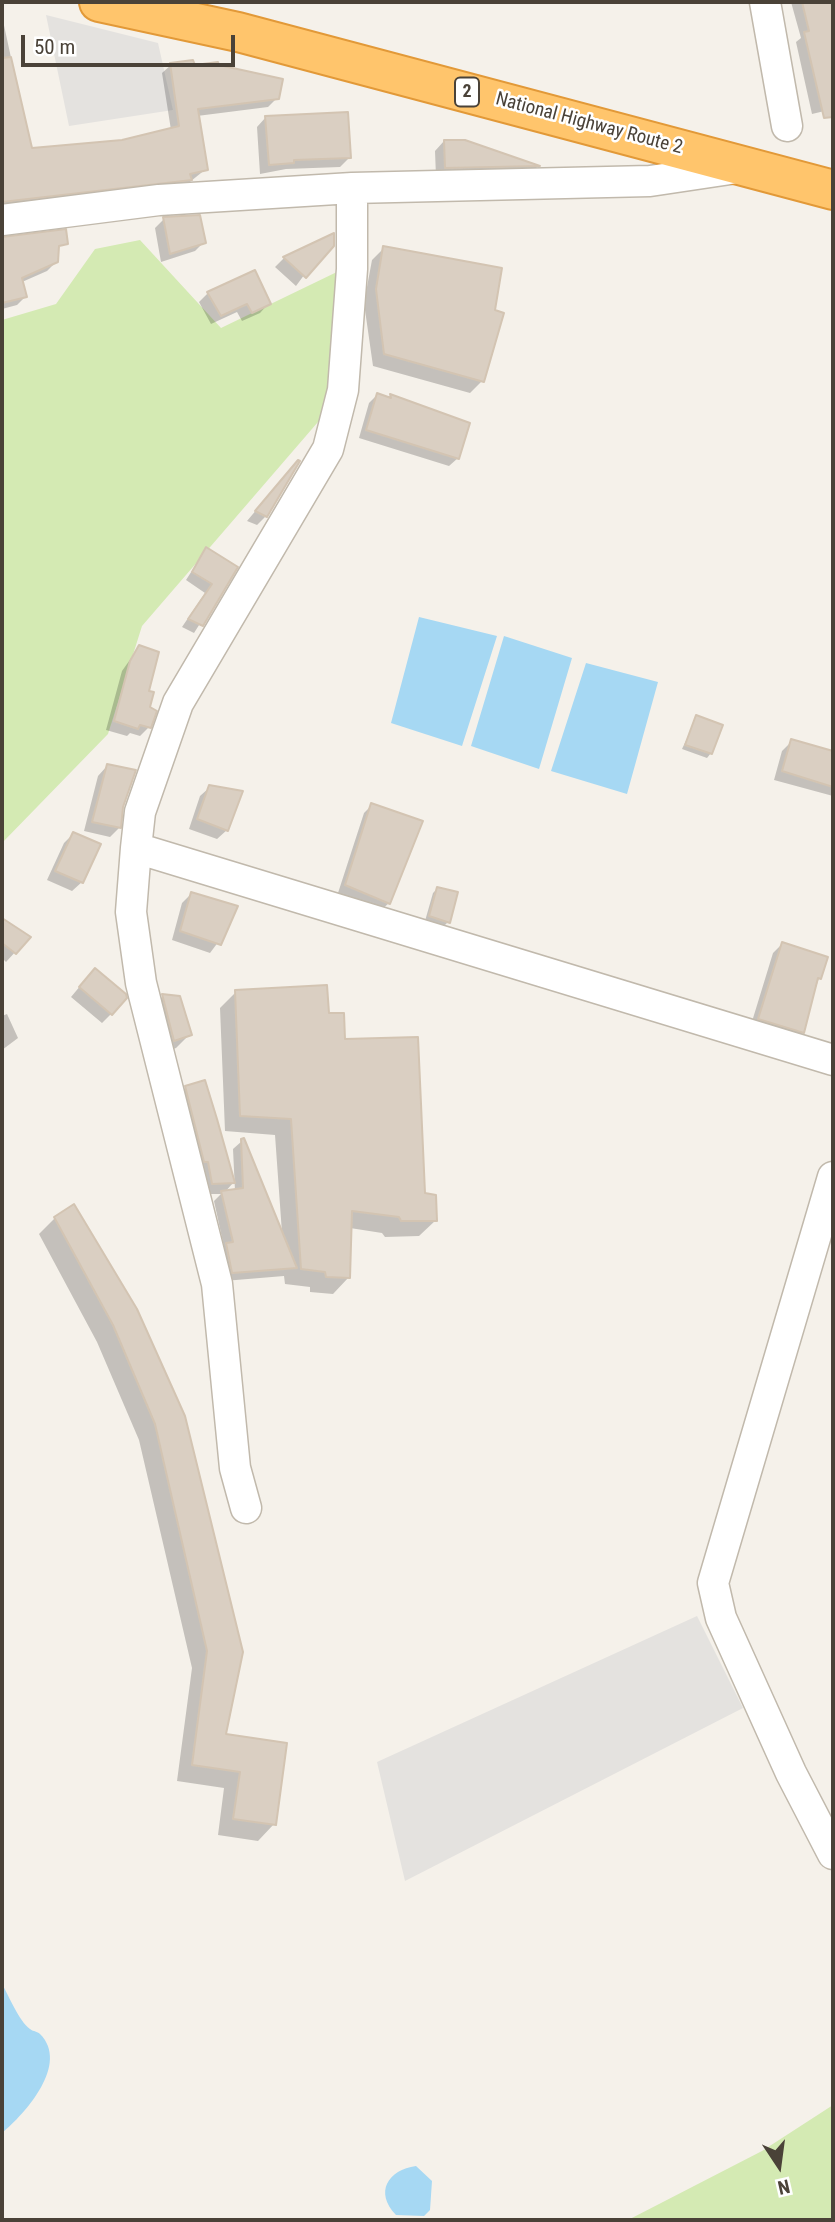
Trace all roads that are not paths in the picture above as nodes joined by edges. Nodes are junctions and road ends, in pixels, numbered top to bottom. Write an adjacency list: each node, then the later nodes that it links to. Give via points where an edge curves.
1 (99, 2): 4 (highway, National Highway Route 2 / 2, via 238,32)
2 (765, 2): 3 (street, via 791,74)
3 (787, 126)
4 (748, 166): 5 (street, via 650,181); 6 (highway, National Highway Route 2 / 2)
5 (352, 188): 7 (street, via 159,200); 8 (street, via 352,269 343,390 328,450 178,703 139,812)
6 (833, 190)
7 (2, 220)
8 (136, 848): 9 (street); 11 (street, via 131,912 141,983 217,1284 235,1468)
9 (833, 1060)
10 (833, 1177): 12 (street, via 713,1583 721,1618)
11 (246, 1508)
12 (833, 1854)

